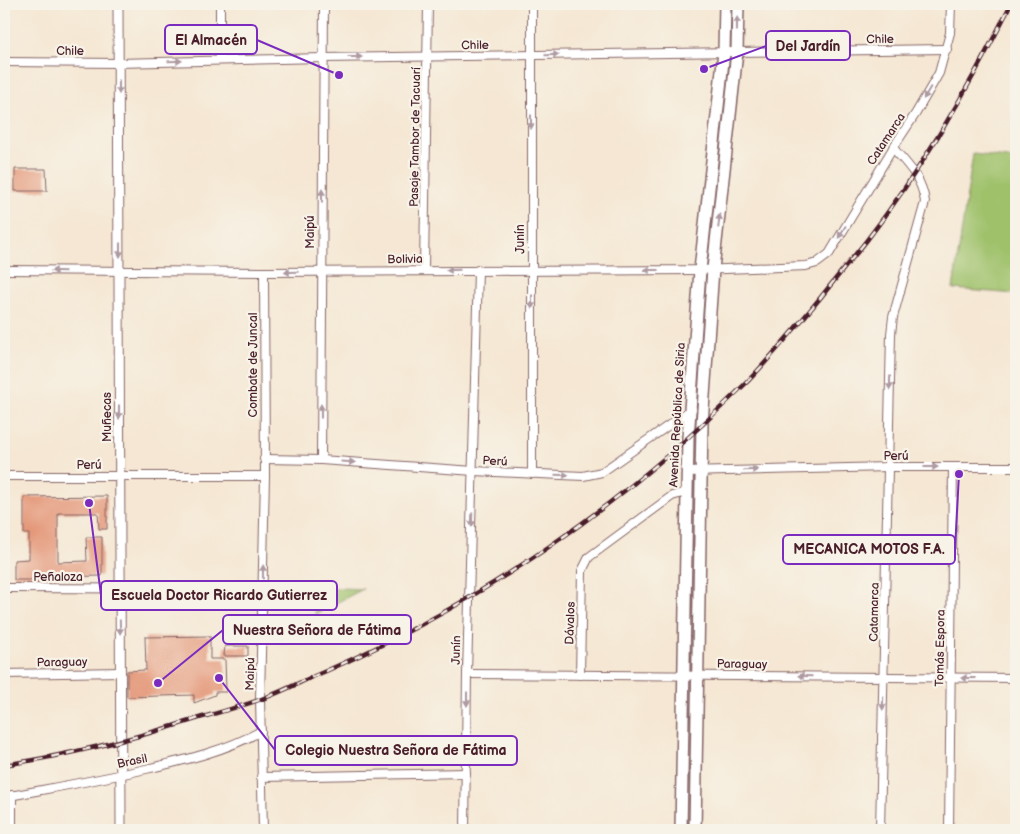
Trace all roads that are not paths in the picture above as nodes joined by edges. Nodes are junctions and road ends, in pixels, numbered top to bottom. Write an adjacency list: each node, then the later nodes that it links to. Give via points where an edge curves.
1 (118, 4): 17 (street, Muñecas)
2 (220, 4): 15 (street)
3 (324, 4): 14 (street, Maipú)
4 (428, 4): 13 (street, Pasaje Tambor de Tacuarí)
5 (532, 4): 12 (street, Junín)
6 (725, 4): 10 (main road, Avenida República de Siria)
7 (738, 4): 11 (main road, Avenida República de Siria, one-way to 7)
8 (951, 4): 9 (street, Catamarca)
9 (947, 49): 11 (street, Chile); 18 (street, Catamarca, one-way to 18, via 939,73)
10 (724, 52): 11 (street, Chile); 12 (street, Chile, one-way to 10); 25 (main road, Avenida República de Siria)
11 (737, 52): 20 (main road, Avenida República de Siria, one-way to 11)
12 (531, 55): 13 (street, Chile); 24 (street, Junín, one-way to 24)
13 (427, 57): 14 (street, Chile, one-way to 13); 22 (street, Pasaje Tambor de Tacuarí)
14 (323, 58): 15 (street, Chile); 26 (street, Maipú, one-way to 14)
15 (220, 60): 17 (street, Chile, one-way to 15)
16 (4, 62): 17 (street, Chile)
17 (118, 62): 27 (street, Muñecas, one-way to 27)
18 (893, 148): 19 (street, Catamarca, one-way to 19, via 829,254); 33 (street, Catamarca, one-way to 33, via 914,172 925,202 893,317)
19 (806, 266): 20 (street, Bolivia)
20 (713, 269): 25 (street, Bolivia); 29 (main road, Avenida República de Siria)
21 (4, 270): 27 (street, Bolivia, one-way to 21)
22 (424, 270): 23 (street, Bolivia, one-way to 22); 26 (street, Bolivia)
23 (478, 270): 24 (street, Bolivia); 36 (street)
24 (532, 270): 25 (street, Bolivia, one-way to 24); 39 (street, Junín, one-way to 39)
25 (700, 270): 30 (main road, Avenida República de Siria)
26 (321, 271): 28 (street, Bolivia, one-way to 28); 32 (street, Maipú, one-way to 26)
27 (120, 272): 28 (street, Bolivia); 41 (street, Muñecas, one-way to 41)
28 (264, 272): 31 (street, Combate de Juncal)
29 (704, 404): 30 (street, Perú); 37 (main road, Avenida República de Siria)
30 (690, 410): 38 (main road, Avenida República de Siria); 39 (street, Perú, one-way to 30, via 583,476 602,472)
31 (264, 459): 32 (street, Perú); 42 (street, Maipú)
32 (322, 460): 36 (street, Perú, one-way to 36)
33 (888, 467): 34 (street, Perú, one-way to 34); 37 (street, Perú, one-way to 33); 53 (street, Catamarca)
34 (953, 467): 35 (street, Perú); 54 (street, Tomás Espora)
35 (1016, 467)
36 (474, 471): 39 (street, Perú); 49 (street, Junín, one-way to 49)
37 (702, 471): 38 (street, Perú); 52 (main road, Avenida República de Siria)
38 (686, 472): 43 (main road, Avenida República de Siria)
39 (532, 474)
40 (4, 476): 41 (street, Perú)
41 (119, 476): 42 (street, Perú); 45 (street, Muñecas)
42 (264, 476): 46 (street, Maipú, one-way to 42)
43 (686, 492): 50 (street, Dávalos, via 672,496 589,557 582,571); 51 (main road, Avenida República de Siria)
44 (4, 588): 45 (street, Peñaloza)
45 (119, 588): 46 (street, Peñaloza); 47 (street, Muñecas, one-way to 47)
46 (263, 589): 56 (street, Maipú)
47 (121, 672): 48 (street, Paraguay); 58 (street, Muñecas)
48 (4, 674)
49 (467, 674): 50 (street, Paraguay); 57 (street, Junín, one-way to 57)
50 (580, 675): 51 (street, Paraguay)
51 (684, 675): 52 (street, Paraguay); 66 (main road, Avenida República de Siria)
52 (698, 675): 53 (street, Paraguay, one-way to 52); 67 (main road, Avenida República de Siria)
53 (884, 678): 54 (street, Paraguay); 68 (street, Catamarca, one-way to 68)
54 (951, 678): 55 (street, Paraguay, one-way to 54); 69 (street, Tomás Espora)
55 (1016, 678)
56 (261, 731): 58 (street, Brasil, via 214,752); 59 (street, Maipú)
57 (466, 772): 59 (street); 65 (street, Junín)
58 (121, 775): 60 (street, Brasil); 63 (street, Muñecas)
59 (261, 777): 64 (street, Maipú)
60 (12, 795): 61 (street, Brasil); 62 (street)
61 (4, 797)
62 (12, 830)
63 (121, 830)
64 (264, 830)
65 (465, 830)
66 (681, 830)
67 (695, 830)
68 (880, 830)
69 (949, 830)

